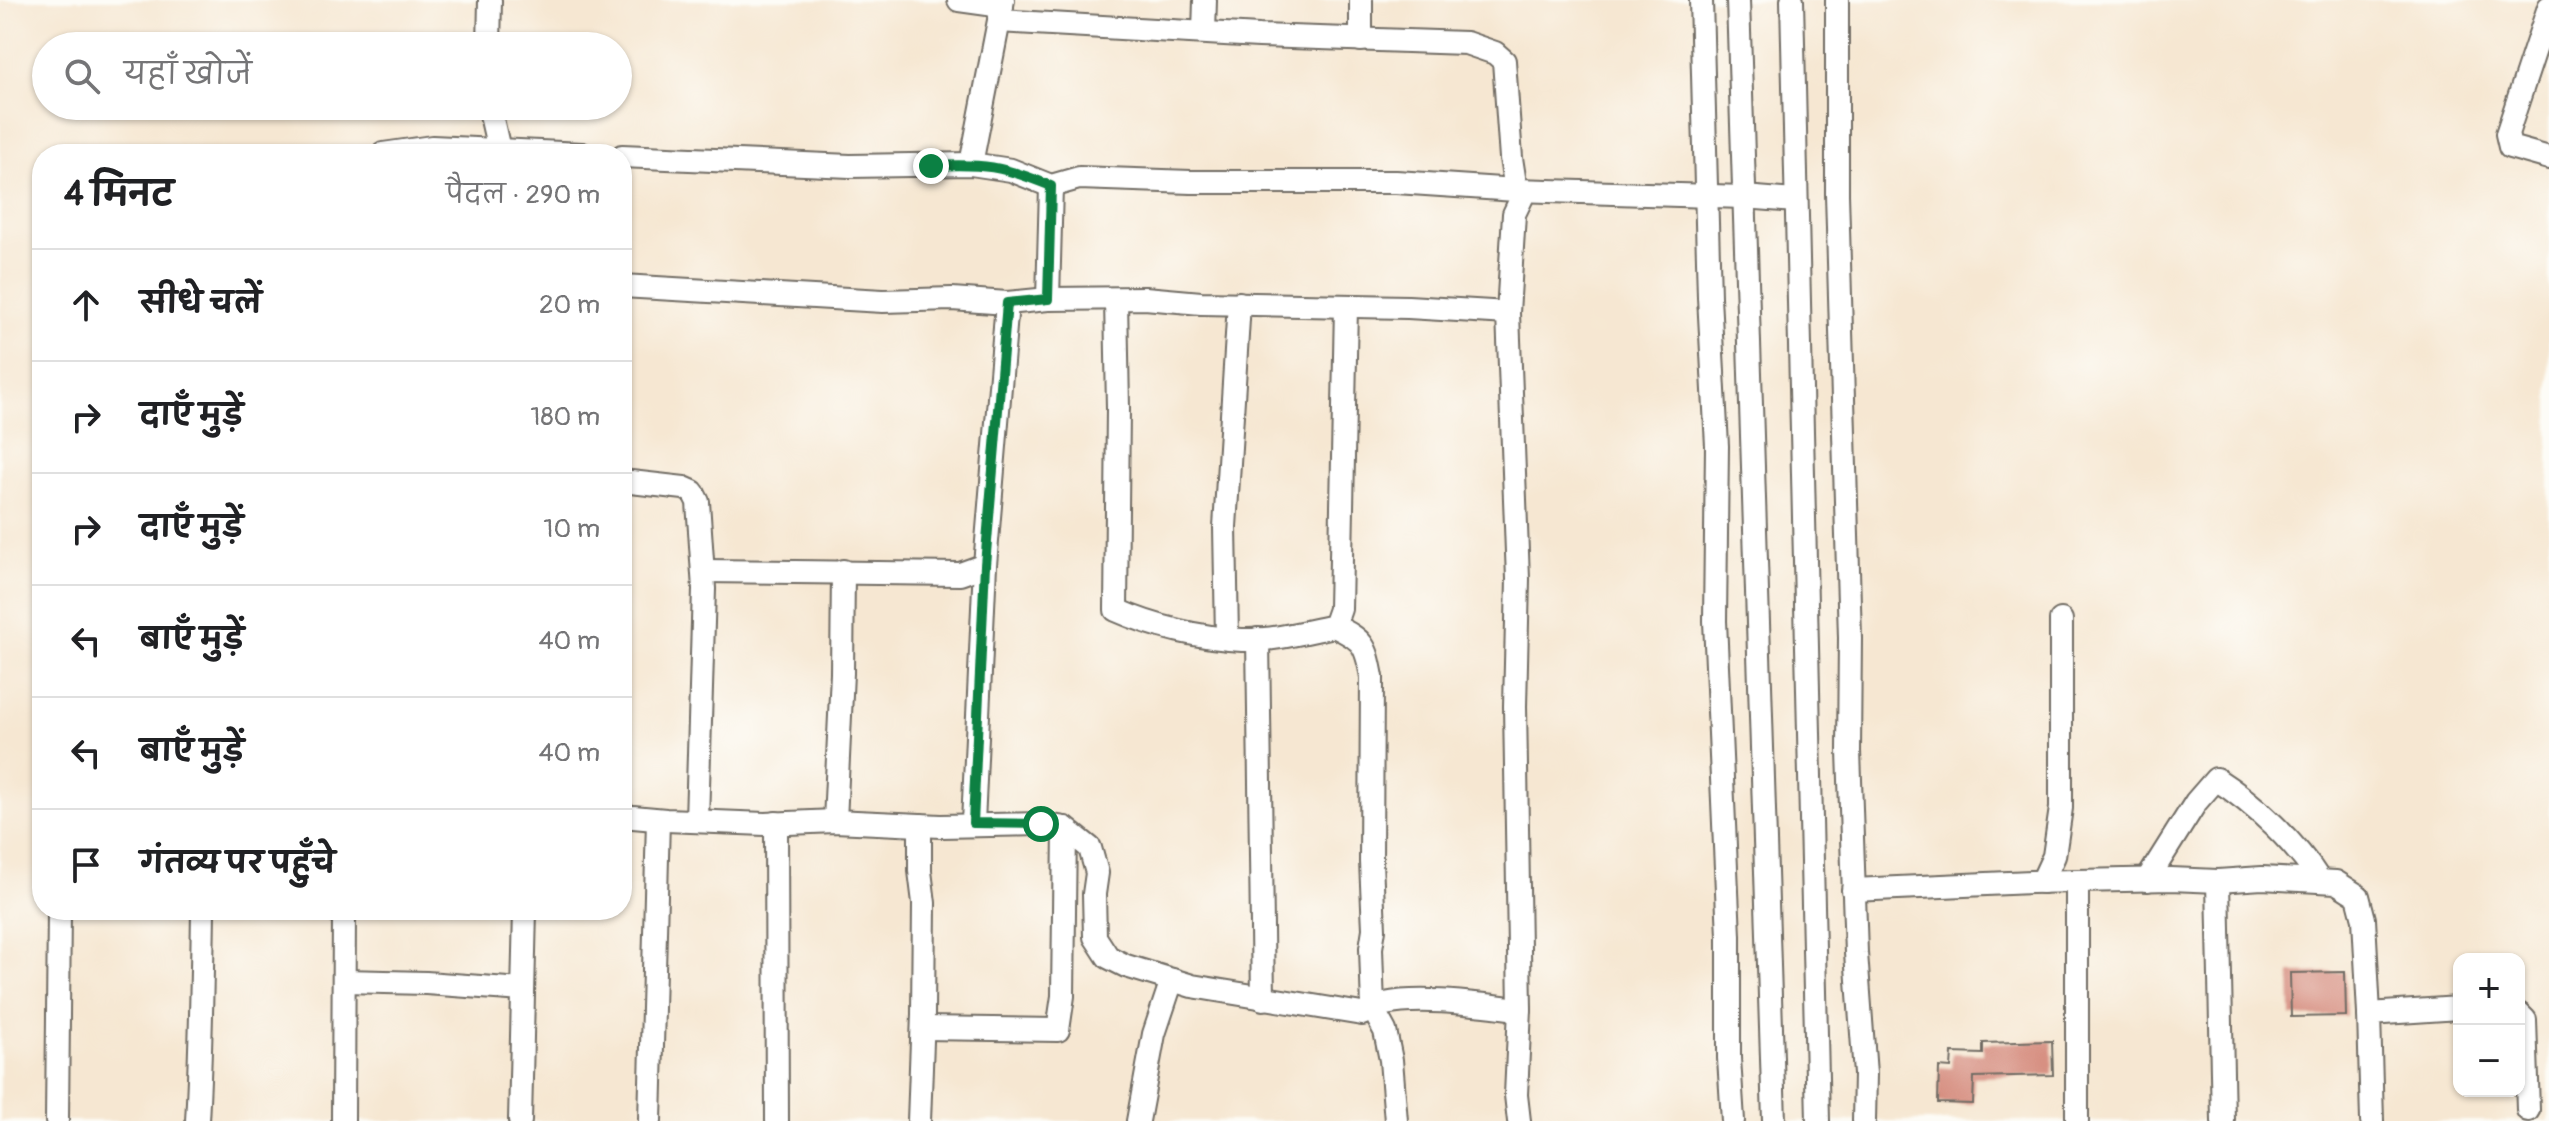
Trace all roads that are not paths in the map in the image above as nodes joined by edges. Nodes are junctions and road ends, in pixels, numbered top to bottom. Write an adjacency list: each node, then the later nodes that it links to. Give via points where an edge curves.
1 (490, 0): 11 (street)
2 (959, 0): 10 (street)
3 (1205, 0): 12 (street)
4 (1361, 0): 13 (street)
5 (1701, 0): 21 (street)
6 (1738, 0): 22 (street)
7 (1792, 0): 23 (street)
8 (1837, 0): 52 (street)
9 (2549, 7): 17 (street, via 2507,134 2510,147)
10 (1001, 9): 12 (street); 18 (street)
11 (489, 32)
12 (1204, 32): 13 (street)
13 (1361, 40): 20 (street, via 1466,43 1504,61 1511,158)
14 (496, 120): 15 (street)
15 (507, 144)
16 (632, 156): 18 (street, via 850,166)
17 (2549, 158)
18 (971, 164): 19 (street, via 1011,170)
19 (1051, 186): 20 (street, via 1079,178 1396,182); 25 (street)
20 (1521, 190): 21 (street); 30 (street, via 1514,214)
21 (1706, 196): 22 (street); 79 (street)
22 (1744, 197): 23 (street); 80 (street)
23 (1796, 201): 81 (street)
24 (632, 287): 27 (street)
25 (1048, 299): 26 (street); 27 (street)
26 (1116, 299): 28 (street); 37 (street, via 1116,610)
27 (1007, 303): 32 (street)
28 (1239, 303): 29 (street); 37 (street, via 1226,514)
29 (1346, 306): 30 (street); 36 (street, via 1342,569)
30 (1508, 313): 63 (street, via 1518,579)
31 (632, 482): 33 (street, via 693,492)
32 (985, 565): 34 (street, via 960,574); 44 (street)
33 (703, 571): 34 (street); 41 (street)
34 (843, 571): 42 (street)
35 (2061, 620): 50 (street, via 2061,808 2054,856)
36 (1334, 626): 38 (street); 62 (street, via 1362,643 1372,677)
37 (1227, 638): 38 (street)
38 (1258, 639): 60 (street)
39 (632, 817): 40 (street)
40 (658, 820): 41 (street); 73 (street)
41 (697, 820): 43 (street)
42 (835, 821): 43 (street); 45 (street)
43 (776, 823): 74 (street)
44 (973, 823): 45 (street); 46 (street)
45 (920, 825): 66 (street)
46 (1065, 828): 57 (street, via 1090,848 1097,873 1095,937 1108,957); 66 (street, via 1058,1030)
47 (2147, 880): 48 (street); 49 (street, via 2216,779 2272,823); 51 (street)
48 (2218, 881): 49 (street); 84 (street)
49 (2320, 881): 64 (street, via 2336,882 2358,896)
50 (2042, 882): 51 (street); 52 (street)
51 (2077, 882): 83 (street)
52 (1853, 890): 82 (street)
53 (59, 920): 69 (street)
54 (203, 920): 70 (street)
55 (344, 920): 58 (street)
56 (525, 920): 59 (street)
57 (1172, 980): 60 (street); 76 (street, via 1154,1034)
58 (344, 981): 59 (street); 71 (street)
59 (523, 990): 72 (street)
60 (1263, 999): 62 (street, via 1362,1014)
61 (2453, 1008): 64 (street)
62 (1373, 1009): 63 (street, via 1455,1002); 77 (street, via 1391,1060)
63 (1520, 1009): 78 (street)
64 (2369, 1014): 85 (street)
65 (2525, 1020): 68 (street)
66 (923, 1028): 75 (street)
67 (2549, 1095): 68 (street, via 2536,1099)
68 (2528, 1116)
69 (57, 1121)
70 (197, 1121)
71 (343, 1121)
72 (520, 1121)
73 (650, 1121)
74 (777, 1121)
75 (919, 1121)
76 (1138, 1121)
77 (1396, 1121)
78 (1519, 1121)
79 (1733, 1121)
80 (1774, 1121)
81 (1818, 1121)
82 (1864, 1121)
83 (2077, 1121)
84 (2223, 1121)
85 (2372, 1121)

